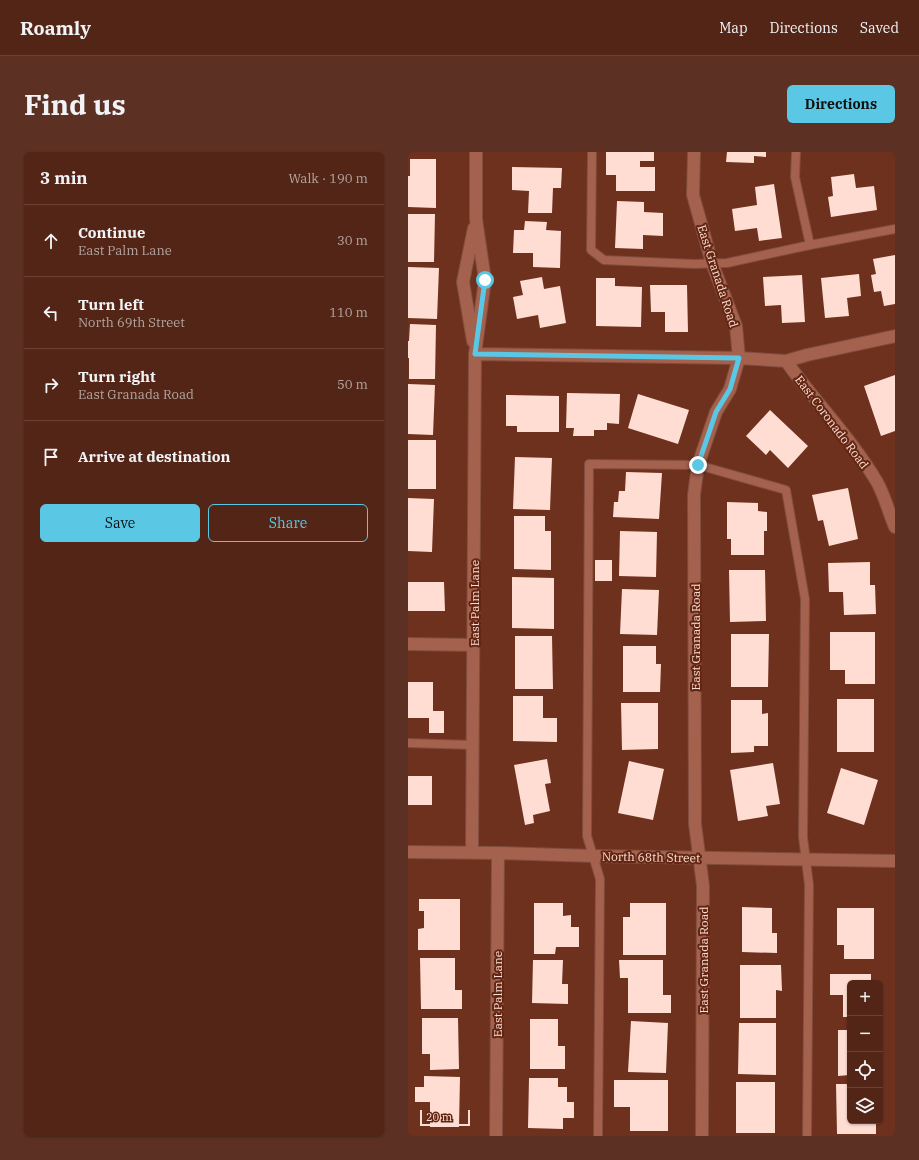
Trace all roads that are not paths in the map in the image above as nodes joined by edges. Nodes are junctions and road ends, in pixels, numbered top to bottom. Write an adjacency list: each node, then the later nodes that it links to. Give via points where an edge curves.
1 (476, 152): 5 (street, East Palm Lane)
2 (592, 152): 8 (lane, via 591,250 604,260)
3 (694, 152): 8 (street, East Granada Road, via 693,195)
4 (796, 152): 7 (lane, via 795,177)
5 (476, 219): 10 (street, East Palm Lane, via 485,280); 10 (street, East Palm Lane, via 463,282)
6 (895, 228): 7 (lane)
7 (810, 245): 8 (lane)
8 (712, 263): 11 (street, East Granada Road, via 736,326)
9 (895, 336): 12 (street, via 807,354)
10 (475, 354): 11 (street); 16 (street, East Palm Lane)
11 (739, 358): 12 (street); 13 (street, East Granada Road, via 730,389 716,412)
12 (786, 361): 14 (street, East Coronado Road, via 851,443 877,483)
13 (698, 465): 22 (lane, via 589,464 587,836); 23 (street, East Granada Road, via 694,495 695,824); 24 (lane, via 786,490 805,599 803,837)
14 (895, 527)
15 (408, 644): 16 (street)
16 (473, 645): 18 (street, East Palm Lane)
17 (408, 743): 18 (lane)
18 (473, 745): 20 (street, East Palm Lane)
19 (408, 852): 20 (street, North 68th Street)
20 (472, 852): 21 (street, North 68th Street)
21 (498, 853): 22 (street, North 68th Street); 26 (street, East Palm Lane)
22 (594, 856): 23 (street, North 68th Street); 27 (lane, via 600,879)
23 (700, 858): 24 (street, North 68th Street); 28 (street, East Granada Road, via 703,886)
24 (806, 860): 25 (street, North 68th Street); 29 (lane, via 809,885)
25 (895, 861)
26 (496, 1136)
27 (598, 1136)
28 (702, 1136)
29 (807, 1136)

